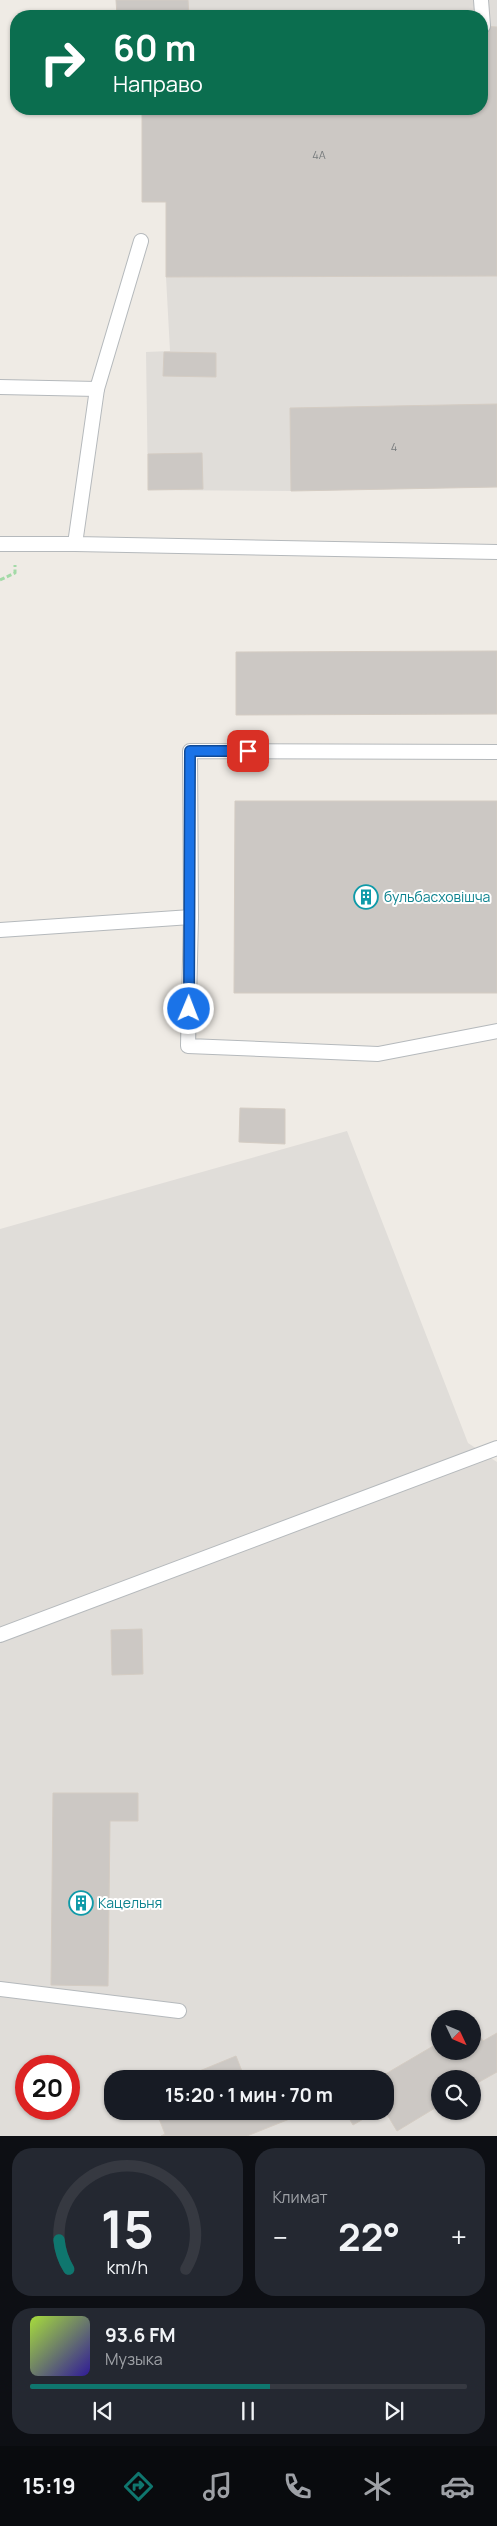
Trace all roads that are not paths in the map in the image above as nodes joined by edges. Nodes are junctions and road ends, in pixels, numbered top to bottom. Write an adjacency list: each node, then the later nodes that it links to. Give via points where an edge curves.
1 (141, 241): 3 (lane)
2 (0, 387): 3 (lane)
3 (97, 389): 5 (lane)
4 (0, 544): 5 (lane)
5 (75, 544): 6 (lane)
6 (497, 552)
7 (497, 752): 8 (lane, via 190,751)
8 (191, 917): 9 (lane); 10 (lane, via 188,1046 378,1054)
9 (0, 930)
10 (497, 1031)
11 (497, 1448): 12 (lane)
12 (0, 1635)
13 (0, 1989): 14 (lane)
14 (179, 2011)

